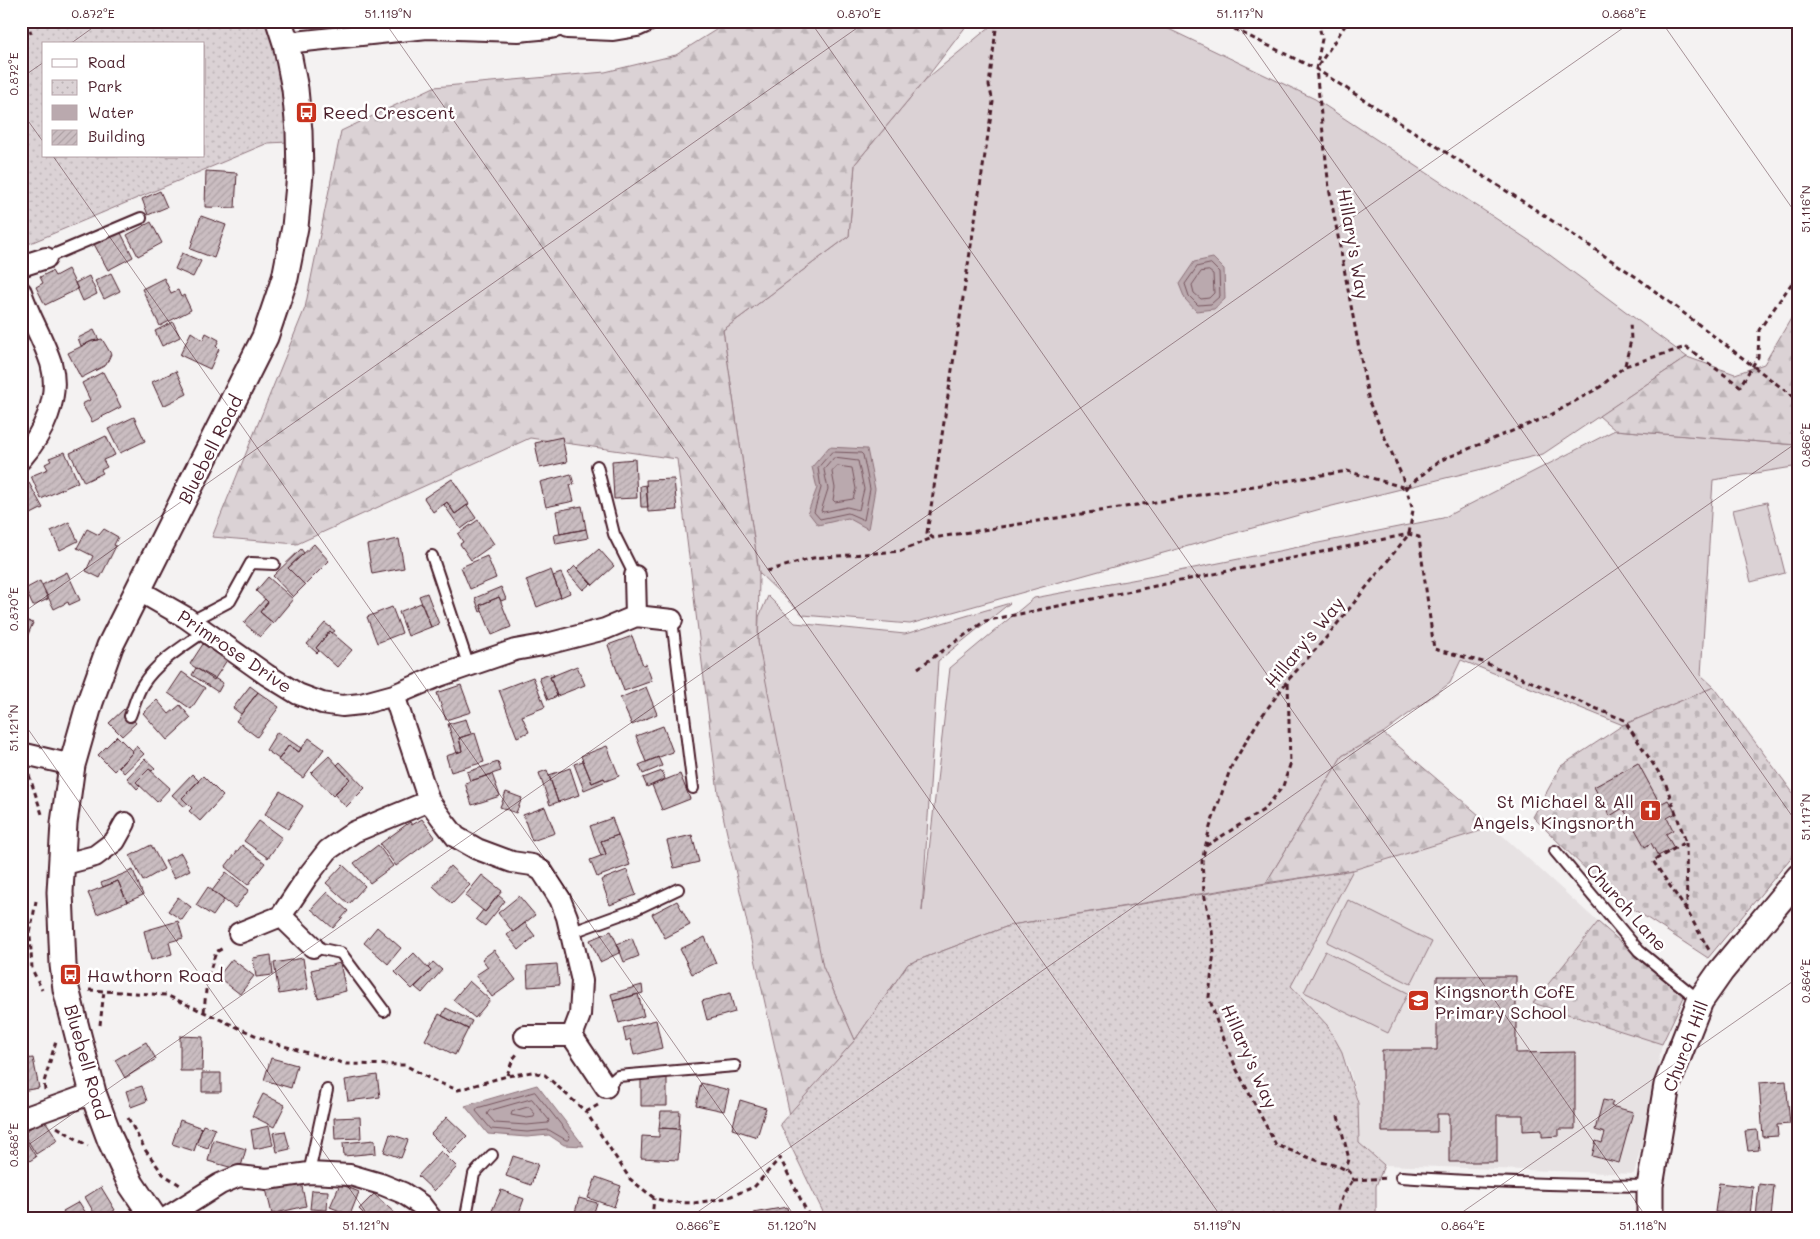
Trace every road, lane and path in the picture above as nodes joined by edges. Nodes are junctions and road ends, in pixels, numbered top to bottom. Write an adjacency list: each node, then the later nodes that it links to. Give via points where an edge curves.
1 (28, 21): 11 (path)
2 (582, 21): 9 (street)
3 (648, 21): 9 (street, via 613,30)
4 (997, 21): 26 (path, via 989,85 993,102 927,533)
5 (1218, 21): 12 (path)
6 (1318, 21): 12 (path, Hillary's Way, via 1322,39)
7 (1348, 21): 12 (path)
8 (517, 26): 9 (street); 10 (street, via 426,40 364,34)
9 (550, 28)
10 (283, 32): 31 (street, Bluebell Road, via 295,89 300,174 295,227 285,278 265,337)
11 (30, 34)
12 (1316, 69): 20 (path, via 1639,279); 24 (path, Hillary's Way, via 1329,188 1369,402)
13 (141, 218): 14 (lane)
14 (46, 258): 15 (street)
15 (21, 266)
16 (1799, 273): 20 (path, via 1759,330 1758,357)
17 (21, 292): 22 (street, via 51,365 54,391 50,412 40,434)
18 (1630, 322): 19 (path, via 1631,340)
19 (1625, 366): 20 (path, via 1686,347 1740,386); 24 (path, via 1600,387 1549,416 1439,461)
20 (1752, 366): 21 (path)
21 (1799, 402)
22 (21, 459)
23 (597, 466): 30 (lane, via 614,534)
24 (1406, 488): 25 (path, Hillary's Way, via 1413,510); 26 (path, via 1347,471)
25 (1409, 534): 36 (path, via 985,621); 37 (path, Hillary's Way); 45 (path, via 1419,537 1434,649 1483,662 1624,720 1665,782)
26 (933, 538): 29 (path, via 901,551 813,558)
27 (432, 556): 35 (lane)
28 (274, 564): 34 (lane, via 250,563 230,601)
29 (768, 571)
30 (636, 576): 32 (street)
31 (138, 590): 34 (street, Primrose Drive); 41 (street, Bluebell Road, via 110,646)
32 (636, 616): 33 (street, Primrose Drive); 35 (street, Primrose Drive, via 605,629 515,650)
33 (672, 620): 42 (lane)
34 (198, 626): 38 (street, Primrose Drive, via 298,694 322,703 352,705); 39 (lane, via 142,685)
35 (469, 667): 38 (street, Primrose Drive)
36 (918, 668)
37 (1288, 680): 46 (path, Hillary's Way, via 1259,720 1231,768); 46 (path, via 1290,765 1283,786 1265,809)
38 (394, 695): 43 (street)
39 (130, 716)
40 (21, 753): 41 (street)
41 (72, 765): 48 (street, Bluebell Road)
42 (693, 788)
43 (429, 801): 52 (street, via 354,832 328,850); 54 (street, via 456,837 477,849 542,871 560,899)
44 (125, 823): 48 (street, via 115,841 95,856)
45 (1686, 842): 51 (path); 51 (path, via 1653,861)
46 (1205, 846): 77 (path, Hillary's Way, via 1202,861 1204,893 1214,952 1209,996 1216,1022 1276,1145)
47 (1555, 851): 61 (lane, Church Lane, via 1640,951)
48 (61, 865): 59 (street, Bluebell Road, via 61,942)
49 (1799, 877): 58 (street, Church Hill)
50 (678, 889): 54 (lane, via 636,909)
51 (1688, 911): 58 (path)
52 (281, 916): 53 (street); 57 (street)
53 (239, 933): 63 (path, via 233,943 216,952 207,979)
54 (570, 933): 66 (street, via 582,981 580,1015)
55 (21, 940): 56 (path)
56 (31, 940)
57 (313, 947): 62 (lane, via 341,953)
58 (1721, 971): 61 (street, Church Hill)
59 (66, 989): 60 (path); 70 (street, Bluebell Road)
60 (104, 991): 63 (path, via 166,995); 64 (path)
61 (1700, 1001): 81 (street, Church Hill, via 1667,1085)
62 (384, 1011)
63 (204, 1012): 83 (path, via 270,1042 346,1064 405,1065 458,1090 507,1076 532,1072 545,1075 586,1112 630,1179)
64 (100, 1028)
65 (525, 1036): 66 (street)
66 (572, 1036): 68 (street)
67 (735, 1066): 68 (lane, via 618,1076)
68 (606, 1087)
69 (327, 1090): 78 (lane)
70 (93, 1093): 71 (street); 84 (street, Bluebell Road, via 131,1184)
71 (50, 1110): 74 (street); 75 (path, via 56,1126)
72 (1338, 1116): 77 (path, via 1348,1159)
73 (128, 1117): 82 (path, via 163,1174)
74 (21, 1120)
75 (94, 1150)
76 (492, 1155): 87 (lane, via 474,1174)
77 (1346, 1170): 80 (path)
78 (309, 1173): 82 (street, via 267,1179 239,1176); 86 (street, via 350,1176 380,1184 403,1193 421,1205)
79 (1401, 1177): 80 (path); 81 (lane, via 1546,1185)
80 (1353, 1180): 90 (path, via 1343,1194)
81 (1650, 1186): 91 (street, Church Hill)
82 (200, 1197): 85 (street)
83 (654, 1198): 88 (path); 89 (path, via 694,1203 726,1198 754,1187 780,1158)
84 (154, 1218)
85 (166, 1218)
86 (431, 1218)
87 (464, 1218)
88 (652, 1218)
89 (810, 1218)
90 (1335, 1218)
91 (1650, 1218)

